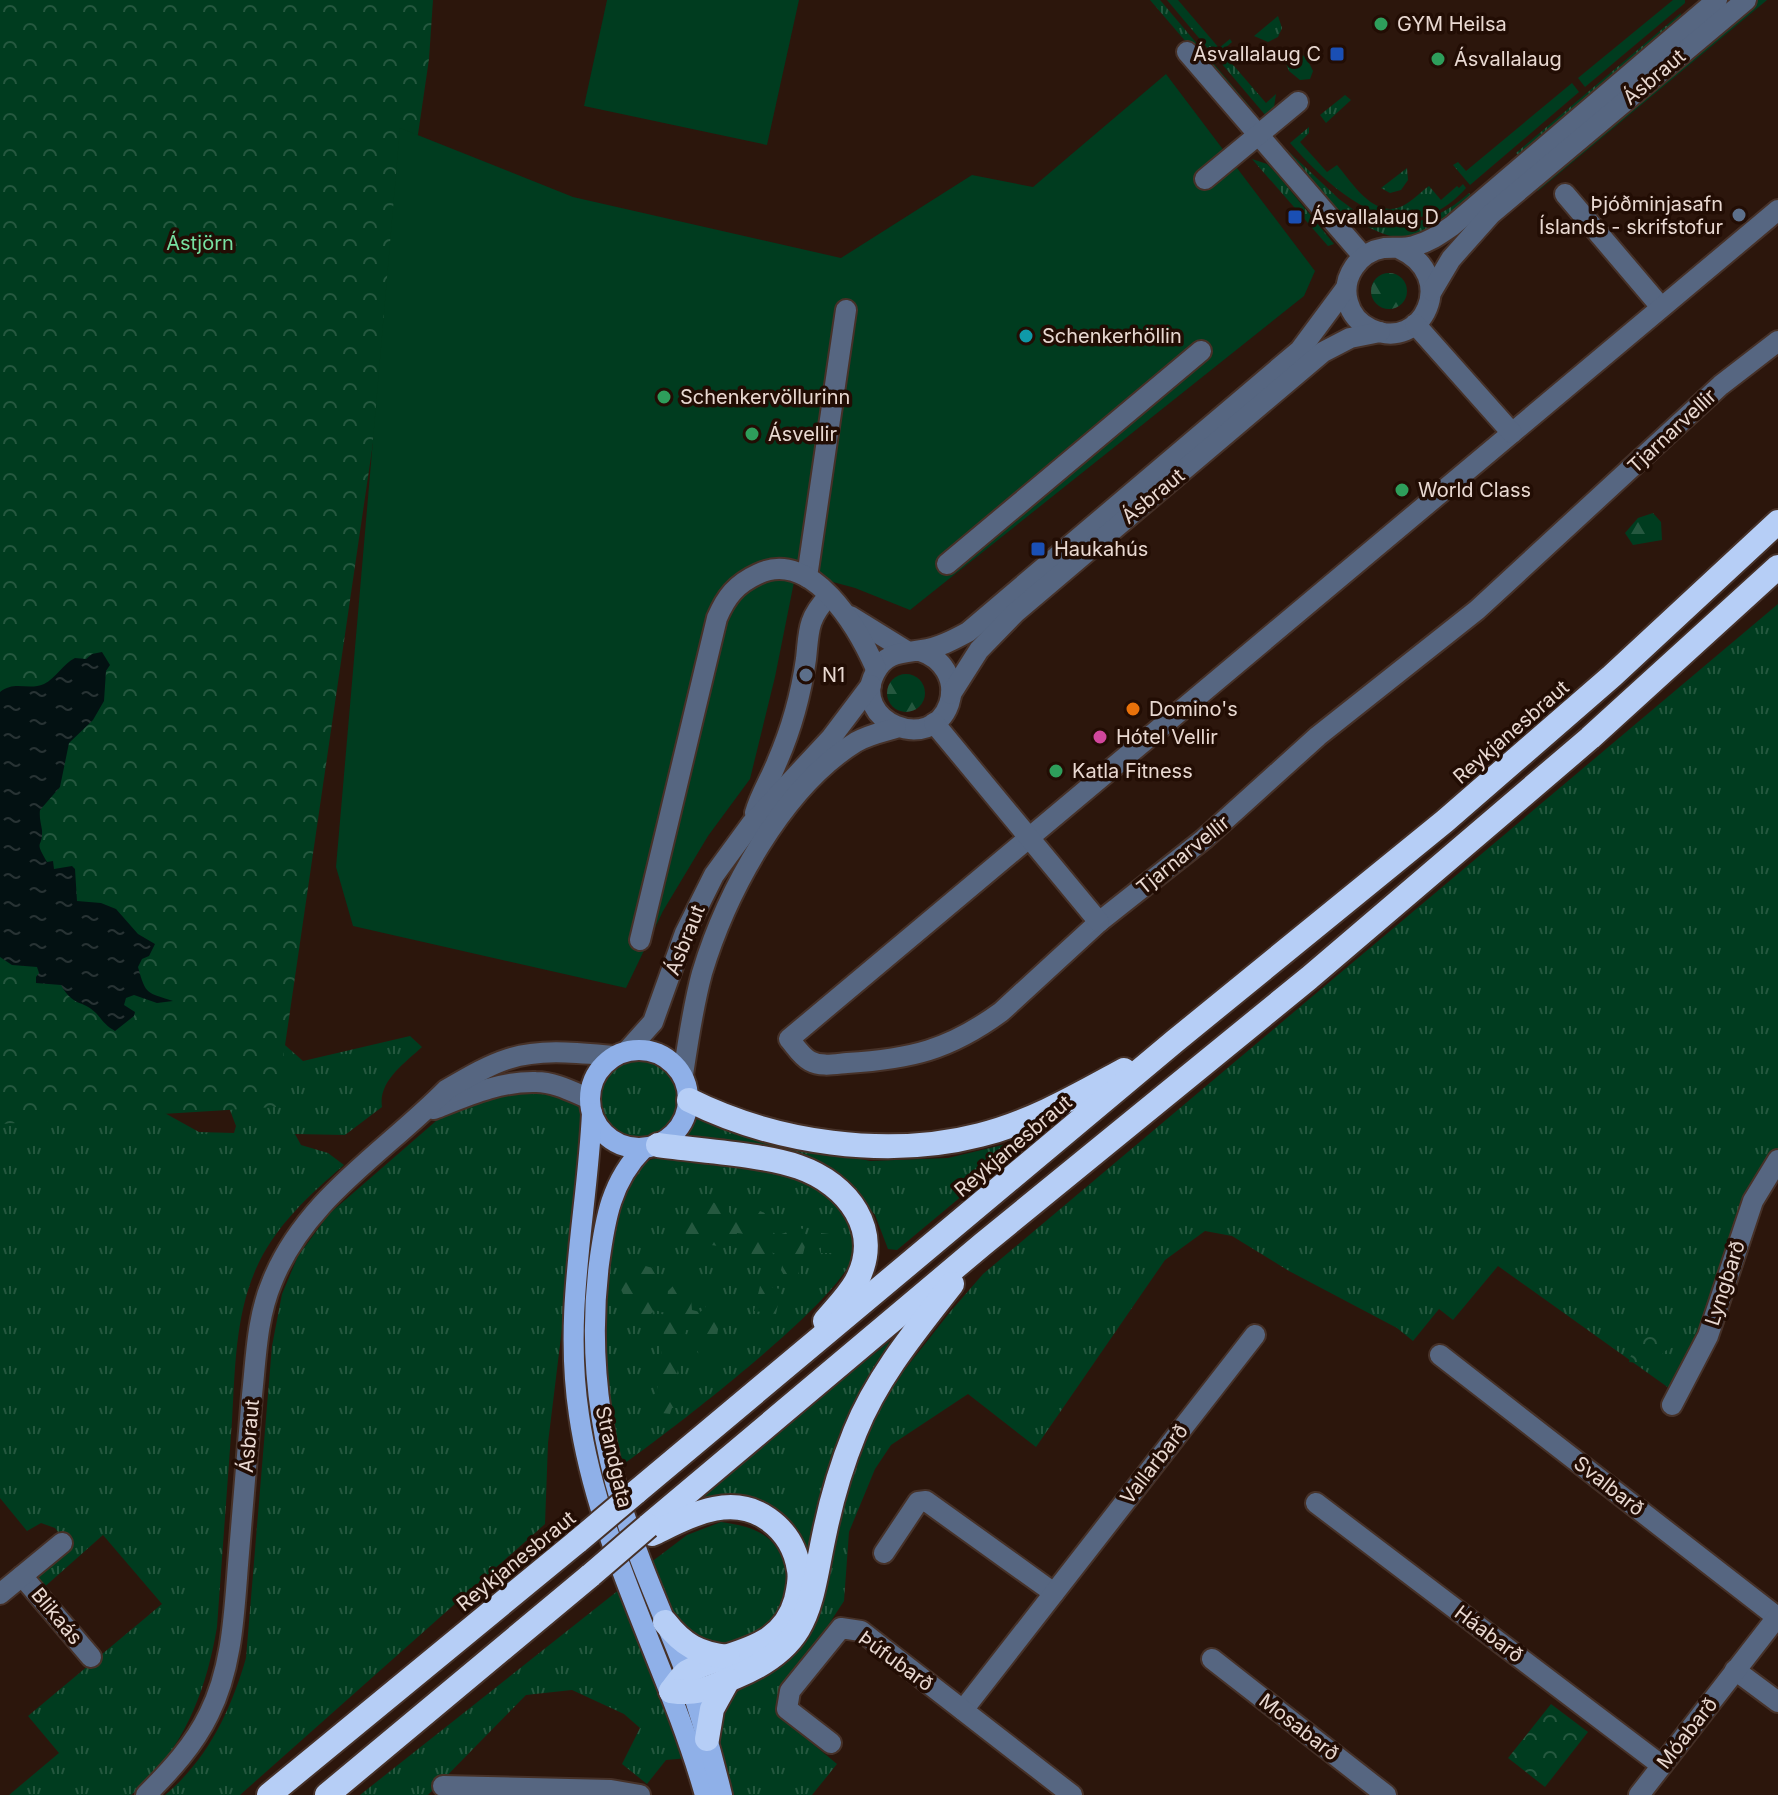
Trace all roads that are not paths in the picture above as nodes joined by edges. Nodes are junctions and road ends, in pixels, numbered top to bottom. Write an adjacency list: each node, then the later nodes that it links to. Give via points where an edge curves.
1 (1746, 0): 12 (street, Ásbraut, via 1491,214 1451,259)
2 (1706, 3): 9 (street, Ásbraut, via 1452,226 1431,241)
3 (1187, 52): 5 (street)
4 (1298, 102): 5 (street)
5 (1257, 136): 6 (street); 10 (street)
6 (1205, 179)
7 (1565, 194): 13 (street)
8 (1778, 210): 13 (street, Tjarnarvellir)
9 (1400, 249): 10 (street); 12 (street, via 1423,265)
10 (1363, 256): 11 (street)
11 (1346, 288): 16 (street, via 1355,316); 26 (street, Ásbraut, via 1300,350 968,632 940,646)
12 (1432, 291): 15 (street)
13 (1661, 307): 19 (street, Tjarnarvellir)
14 (846, 310): 23 (street)
15 (1415, 324): 16 (street); 19 (street)
16 (1380, 332): 28 (street, Ásbraut, via 1350,338 1323,352 1035,595 979,650)
17 (1778, 341): 33 (street, Tjarnarvellir, via 1721,385 1477,610 1318,736 1215,830)
18 (1201, 351): 21 (street)
19 (1512, 433): 32 (street, Tjarnarvellir)
20 (1778, 522): 35 (highway, Reykjanesbraut, via 1469,800)
21 (947, 564)
22 (1778, 567): 43 (highway, via 1590,738 1309,978)
23 (807, 577): 24 (street); 34 (street, via 783,568 755,575 730,591 717,618)
24 (828, 597): 25 (street); 31 (street, via 817,608 807,634 798,702)
25 (844, 612): 26 (street); 27 (street, via 859,632)
26 (912, 650): 27 (street, via 888,656); 28 (street, via 929,654 944,666)
27 (874, 677): 30 (street, via 872,702); 31 (street, Ásbraut, via 831,738)
28 (951, 694): 29 (street)
29 (934, 723): 30 (street); 32 (street)
30 (896, 728): 37 (street, Ásbraut, via 866,737 841,753 800,793 755,853 709,953)
31 (752, 823): 36 (street, Ásbraut, via 714,875 685,933 653,1022)
32 (1029, 837): 33 (street); 33 (street, Tjarnarvellir, via 789,1039 801,1055 825,1065 937,1050 1001,1012)
33 (1099, 922)
34 (640, 940)
35 (1175, 1041): 38 (highway, via 1024,1120 930,1144 874,1146 791,1134 728,1118); 46 (highway, Reykjanesbraut)
36 (621, 1053): 37 (main road, via 654,1051); 39 (main road, via 596,1074); 40 (street, Ásbraut, via 509,1058 446,1090)
37 (683, 1075): 38 (main road)
38 (689, 1100): 41 (main road, via 681,1126)
39 (591, 1106): 40 (street, Ásbraut, via 557,1086 537,1082 481,1090); 41 (main road, via 606,1136 617,1143); 61 (main road, Strandgata, via 574,1299 579,1414 599,1507)
40 (420, 1116): 68 (street, Ásbraut, via 309,1218 271,1284 257,1353 234,1618 221,1685 196,1738)
41 (651, 1146): 46 (highway, via 796,1166 836,1186 857,1210 865,1254 855,1283); 56 (main road, Strandgata, via 628,1164 609,1210 596,1292 596,1351 611,1465)
42 (1778, 1160): 47 (street, Lyngbarð, via 1753,1201 1708,1336)
43 (983, 1244): 49 (highway); 59 (highway, via 892,1364 856,1430 832,1497 815,1588 800,1629 773,1657)
44 (1255, 1335): 53 (street, Vallarbarð)
45 (1440, 1355): 55 (street, Svalbarð)
46 (779, 1374): 69 (highway, Reykjanesbraut, bridge)
47 (1672, 1405)
48 (1316, 1503): 66 (street, Háabarð)
49 (650, 1530): 59 (highway, via 722,1507 762,1515 787,1537 800,1573 794,1608 769,1639); 70 (highway, bridge)
50 (62, 1543): 52 (street, Blikaás)
51 (884, 1553): 53 (street, via 911,1509 926,1501)
52 (22, 1576): 54 (street, Blikaás); 57 (street, Blikaás)
53 (1054, 1593): 63 (street, Vallarbarð)
54 (0, 1594)
55 (1778, 1616): 60 (street, Móabarð)
56 (665, 1622): 59 (highway, via 682,1642); 61 (main road, Strandgata)
57 (91, 1657)
58 (1212, 1659): 75 (street, Mosabarð)
59 (729, 1669): 61 (highway); 64 (highway, via 712,1709)
60 (1735, 1670): 62 (street); 66 (street, Móabarð)
61 (683, 1686): 64 (main road, Strandgata); 72 (main road, Strandgata)
62 (1778, 1702)
63 (963, 1710): 65 (street, Þúfubarð, via 861,1631 841,1628 790,1691 787,1709); 74 (street, Þúfubarð)
64 (707, 1739): 73 (main road, Strandgata)
65 (831, 1743)
66 (1661, 1765): 76 (street, Móabarð)
67 (443, 1786): 71 (street)
68 (146, 1795)
69 (269, 1795)
70 (327, 1795)
71 (640, 1795)
72 (705, 1795)
73 (722, 1795)
74 (1072, 1795)
75 (1386, 1795)
76 (1639, 1795)

